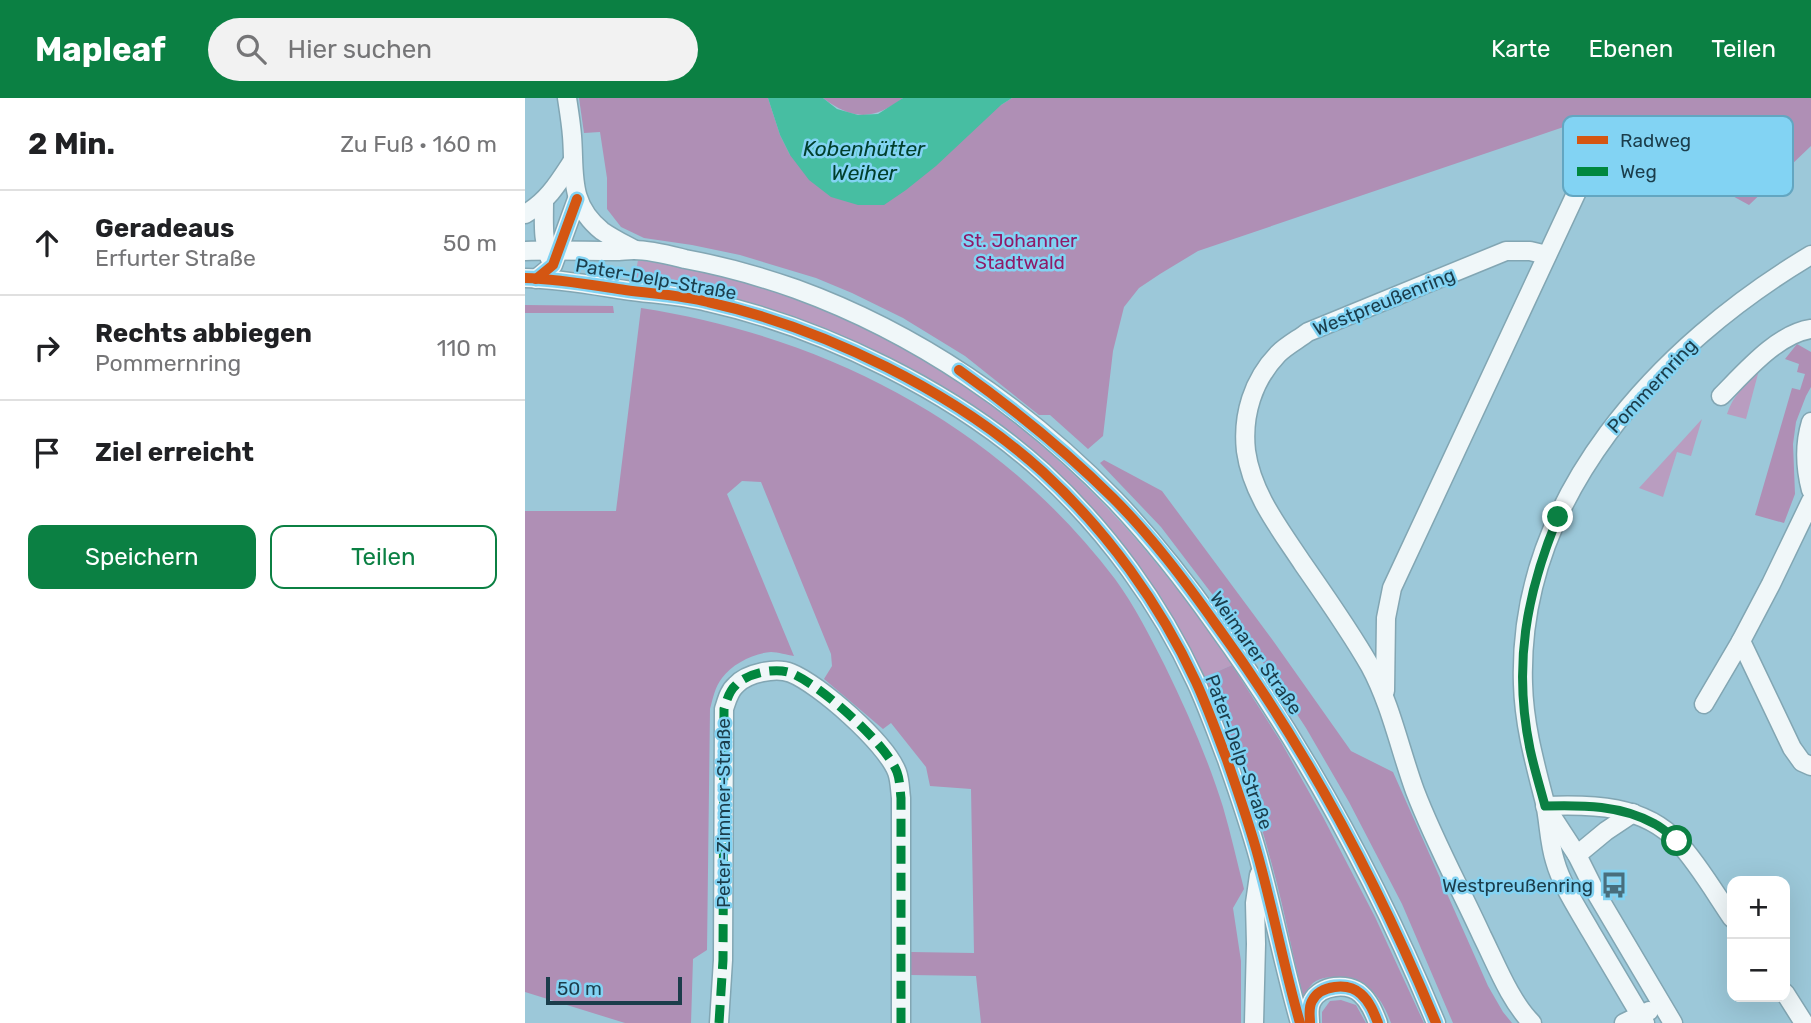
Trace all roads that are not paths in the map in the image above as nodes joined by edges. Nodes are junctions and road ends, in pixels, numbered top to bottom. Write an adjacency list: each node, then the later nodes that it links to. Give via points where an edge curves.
1 (567, 98): 2 (street)
2 (572, 162): 4 (street); 5 (street)
3 (1574, 196): 10 (street, Westpreußenring)
4 (577, 199): 7 (street, via 599,229); 9 (street)
5 (544, 201): 6 (street); 9 (street, via 544,231)
6 (525, 214)
7 (635, 250): 9 (street, Weimarer Straße); 37 (street, Weimarer Straße, via 734,269 846,308 896,333 997,397 1115,500 1184,581 1292,736 1387,912)
8 (525, 251): 9 (street, Weimarer Straße)
9 (552, 255): 12 (street); 13 (street)
10 (1546, 255): 20 (street, Westpreußenring, via 1392,588 1386,618); 20 (street, Westpreußenring, via 1506,251 1308,332 1280,352 1262,374 1248,407 1247,454 1260,499 1346,626)
11 (1811, 255): 23 (street, Pommernring, via 1735,306 1664,369 1603,440 1558,517 1535,579 1523,647 1526,722)
12 (531, 279): 13 (street, Pater-Delp-Straße)
13 (570, 281): 26 (street, Pater-Delp-Straße, via 705,301 828,340 941,398 1044,473 1090,521 1153,602 1211,717)
14 (1811, 329): 15 (street, via 1779,342)
15 (1721, 396)
16 (1811, 422): 17 (street, via 1806,464)
17 (1811, 489)
18 (1811, 501): 19 (street)
19 (1741, 641): 21 (street); 22 (street, via 1792,748)
20 (1385, 698): 38 (street, Westpreußenring, via 1423,810 1502,978)
21 (1705, 704)
22 (1811, 766)
23 (1545, 806): 24 (street, via 1590,805); 25 (street, Pommernring); 30 (street, Pommernring, via 1563,881)
24 (1633, 813): 25 (street); 27 (street, via 1677,841)
25 (1577, 855): 29 (street, Pommernring)
26 (1261, 864): 33 (street, Pater-Delp-Straße, via 1255,903); 34 (street, Pater-Delp-Straße)
27 (1727, 911)
28 (1790, 1001): 41 (street)
29 (1661, 1004): 30 (street); 40 (street, Pommernring)
30 (1643, 1019): 39 (street)
31 (719, 1023): 32 (street, Peter-Zimmer-Straße, via 724,709 736,684 776,670 804,679 846,712 881,747 897,772 901,798)
32 (901, 1023)
33 (1254, 1023)
34 (1300, 1023)
35 (1310, 1023): 36 (street, via 1313,998 1327,988 1345,988 1359,992)
36 (1378, 1023)
37 (1436, 1023)
38 (1532, 1023)
39 (1624, 1023)
40 (1673, 1023)
41 (1804, 1023)

